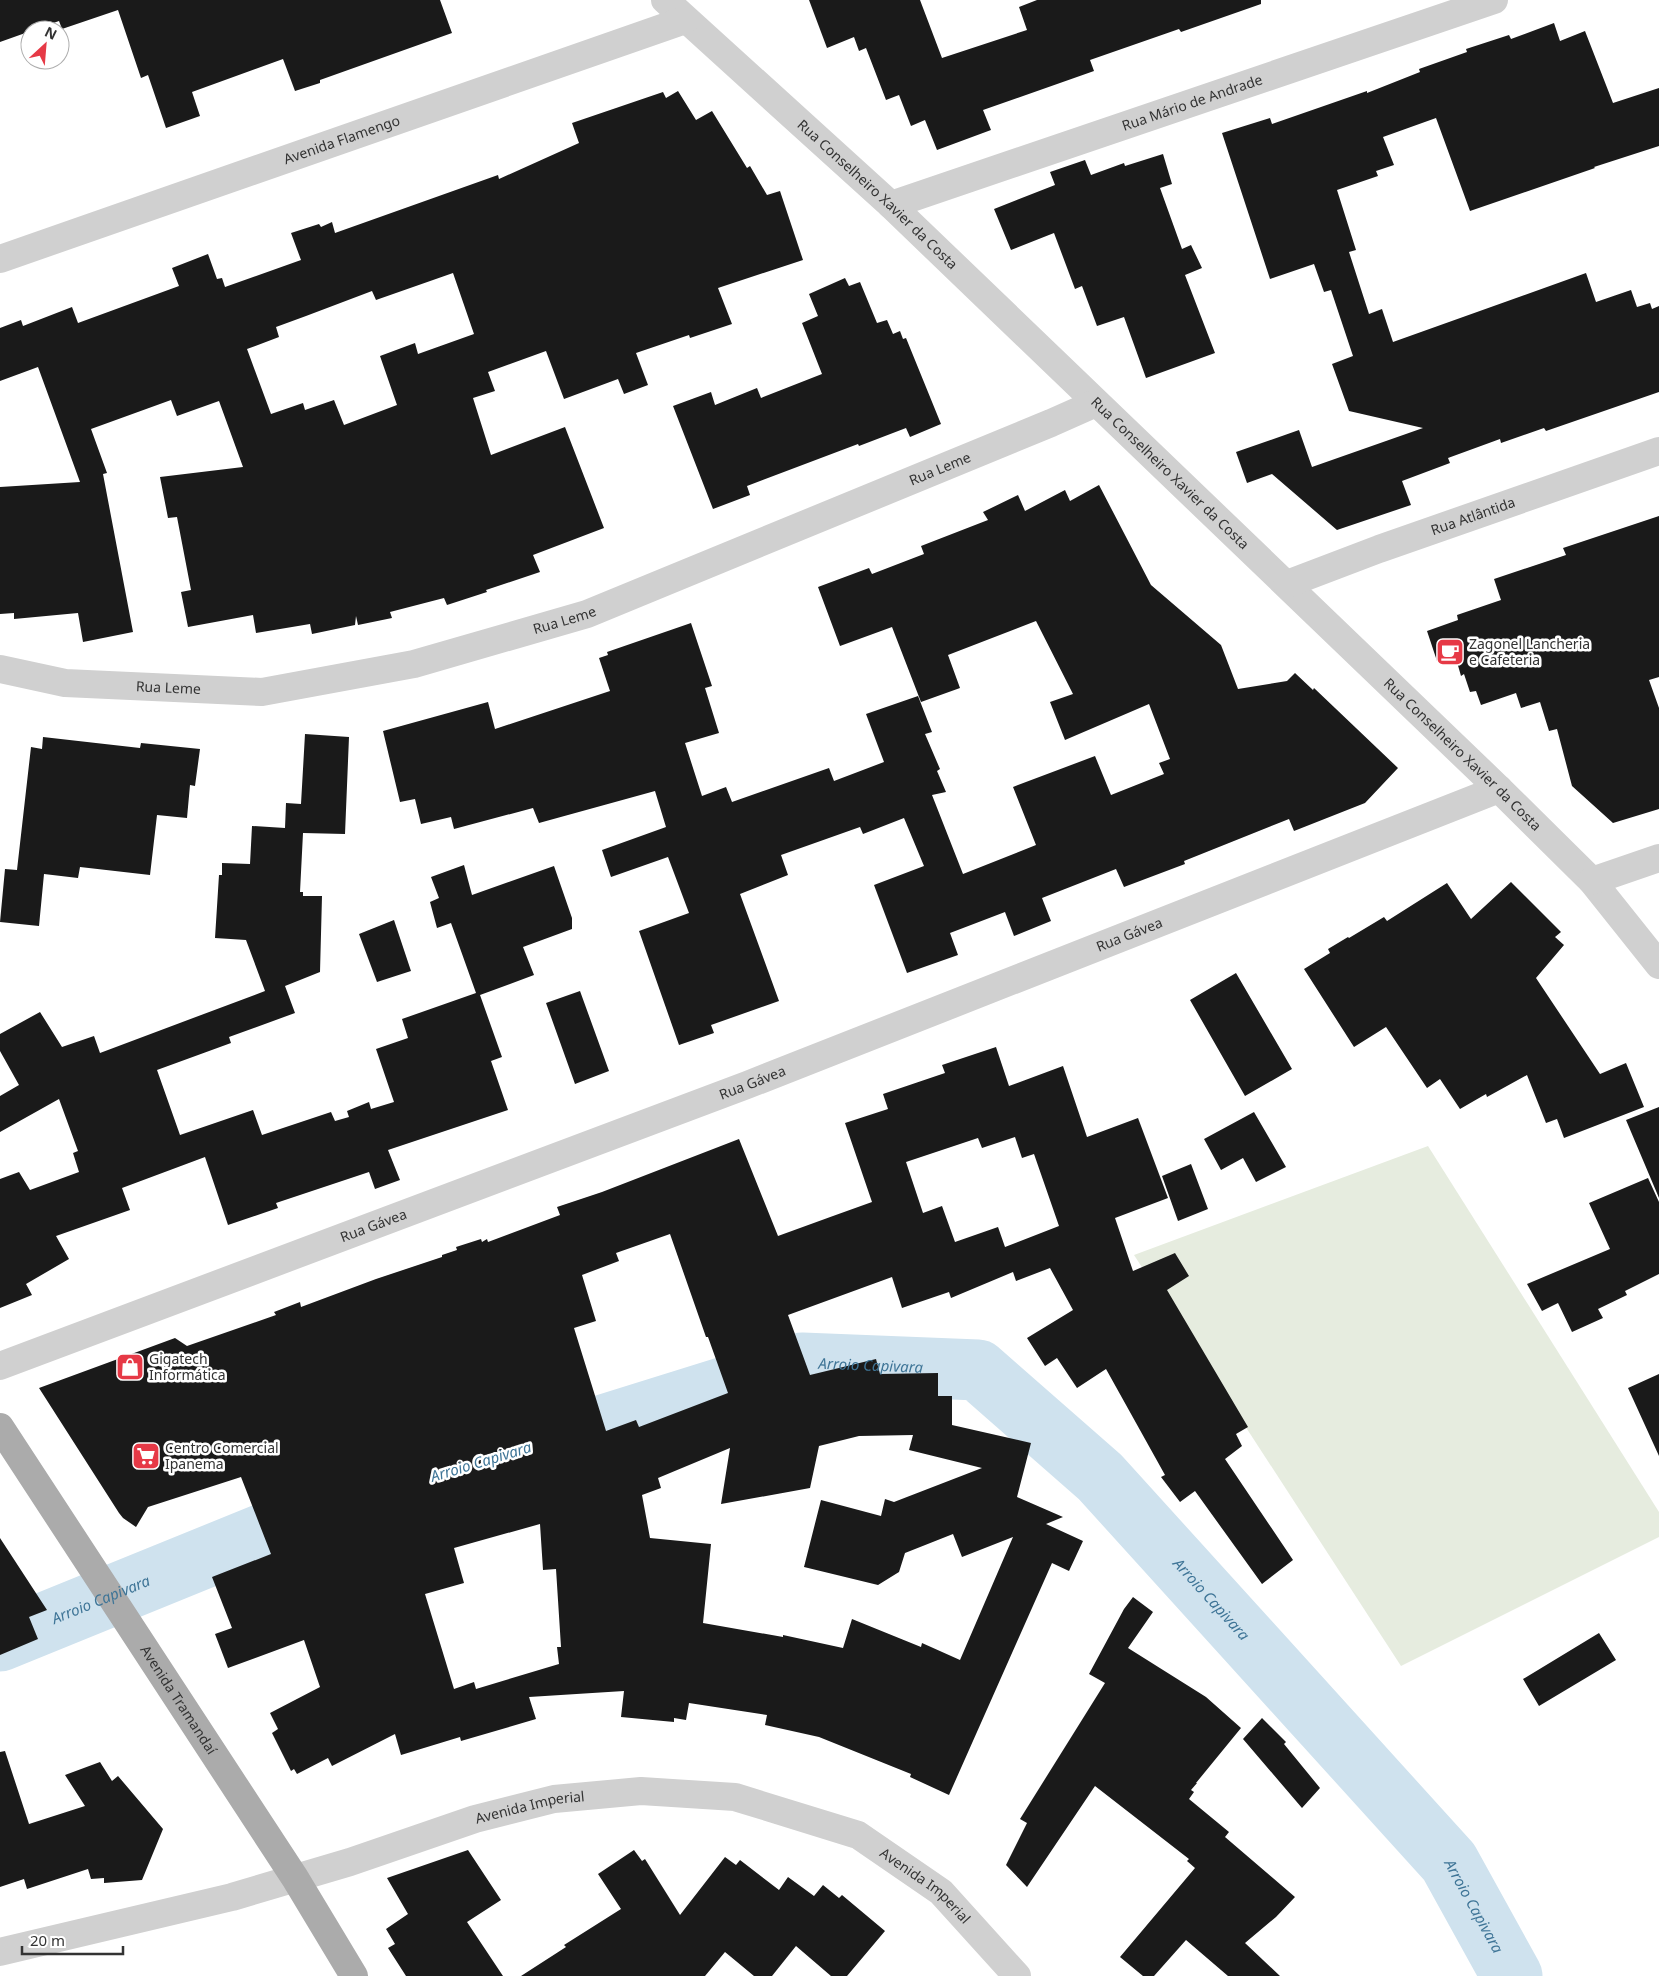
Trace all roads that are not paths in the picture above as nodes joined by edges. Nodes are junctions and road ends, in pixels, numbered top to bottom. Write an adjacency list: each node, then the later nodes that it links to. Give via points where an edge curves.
1 (665, 0): 3 (street, Rua Conselheiro Xavier da Costa)
2 (1494, 0): 4 (street, Rua Mário de Andrade)
3 (685, 20): 4 (street, Rua Conselheiro Xavier da Costa); 5 (street, Avenida Flamengo)
4 (891, 205): 6 (street, Rua Conselheiro Xavier da Costa)
5 (0, 259)
6 (1096, 403): 8 (street, Rua Conselheiro Xavier da Costa); 9 (street, Rua Leme, via 587,614 414,664 262,692 65,683)
7 (1659, 451): 8 (street, Rua Atlântida)
8 (1287, 584): 10 (street, Rua Conselheiro Xavier da Costa)
9 (0, 669)
10 (1499, 789): 12 (street, Rua Conselheiro Xavier da Costa); 14 (street, Rua Gávea, via 746,1085)
11 (1659, 858): 12 (street)
12 (1592, 881): 13 (street, Rua Conselheiro Xavier da Costa)
13 (1659, 965)
14 (0, 1366)
15 (0, 1427): 16 (main road, Avenida Tramandaí)
16 (294, 1878): 17 (street, Avenida Imperial, via 232,1897); 18 (main road, Avenida Tramandaí); 19 (street, Avenida Imperial, via 475,1819 554,1799 641,1791 735,1797 858,1835 941,1892)
17 (0, 1952)
18 (354, 1976)
19 (1017, 1976)

